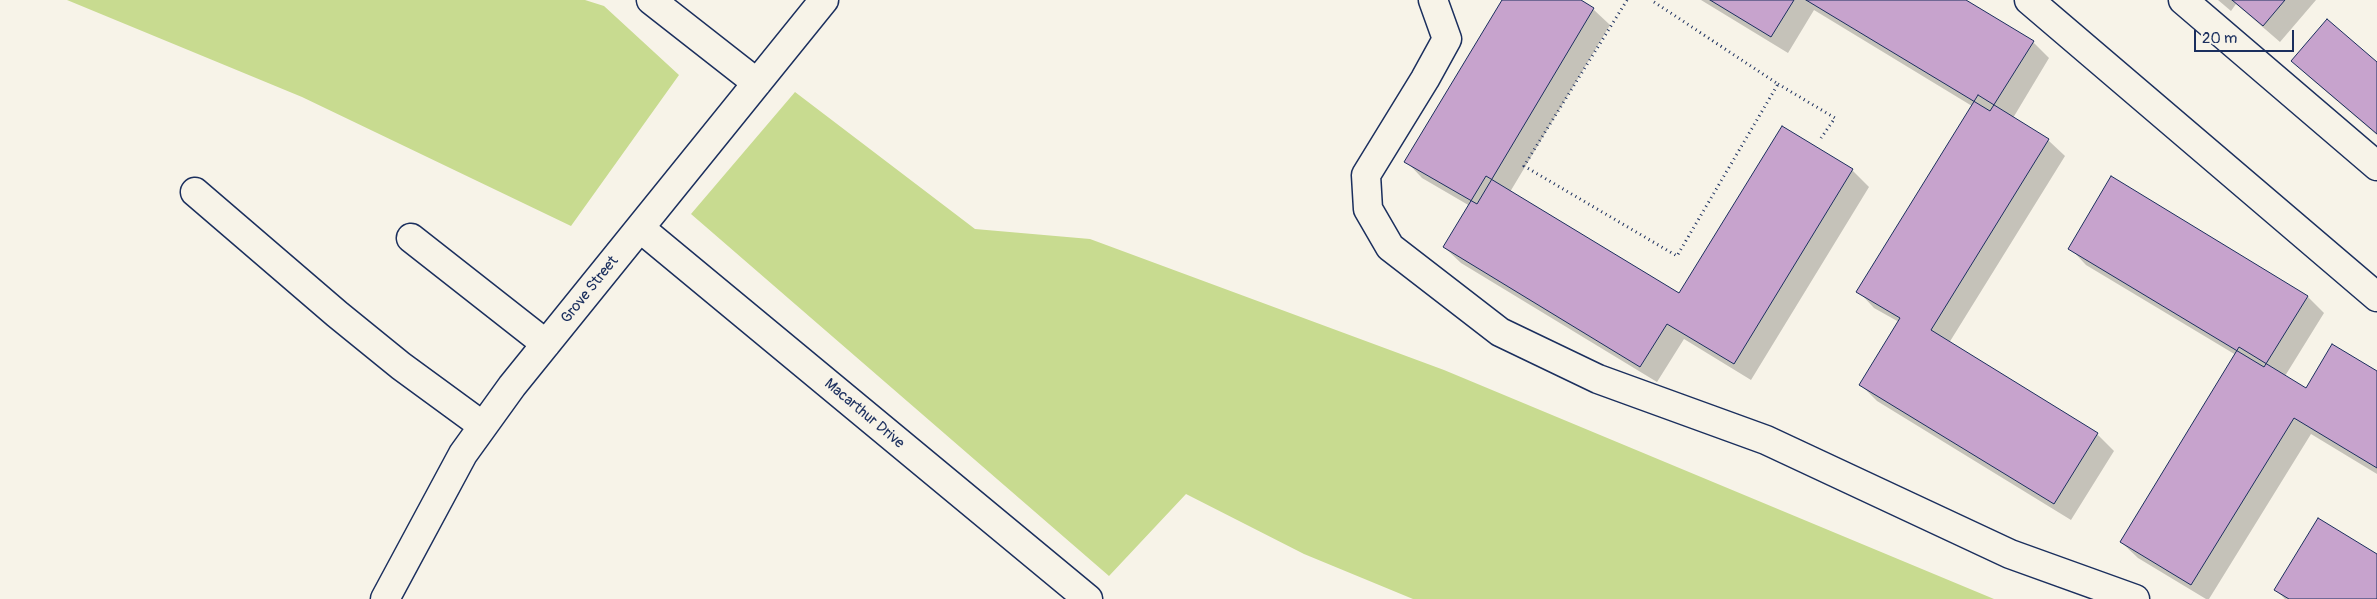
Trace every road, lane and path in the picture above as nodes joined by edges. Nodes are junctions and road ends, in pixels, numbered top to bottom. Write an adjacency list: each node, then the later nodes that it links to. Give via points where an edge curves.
1 (651, 0): 8 (street)
2 (824, 0): 8 (street, Grove Street)
3 (1433, 0): 20 (street, via 1447,39 1366,175 1368,209 1390,247 1500,332 1598,380 1766,440 2010,554)
4 (1627, 0): 9 (path, via 1524,166 1677,256)
5 (1651, 0): 9 (path)
6 (2030, 0): 15 (street)
7 (2183, 0): 11 (street)
8 (757, 82): 13 (street, Grove Street)
9 (1778, 84): 10 (path, via 1835,118)
10 (1821, 138)
11 (2377, 166)
12 (195, 192): 17 (street, via 401,366)
13 (640, 228): 16 (street, Grove Street); 19 (street, Macarthur Drive)
14 (411, 238): 16 (street)
15 (2377, 297)
16 (546, 344): 17 (street, Grove Street)
17 (483, 426): 18 (street, Grove Street, via 463,454)
18 (385, 599)
19 (1088, 599)
20 (2134, 599)

